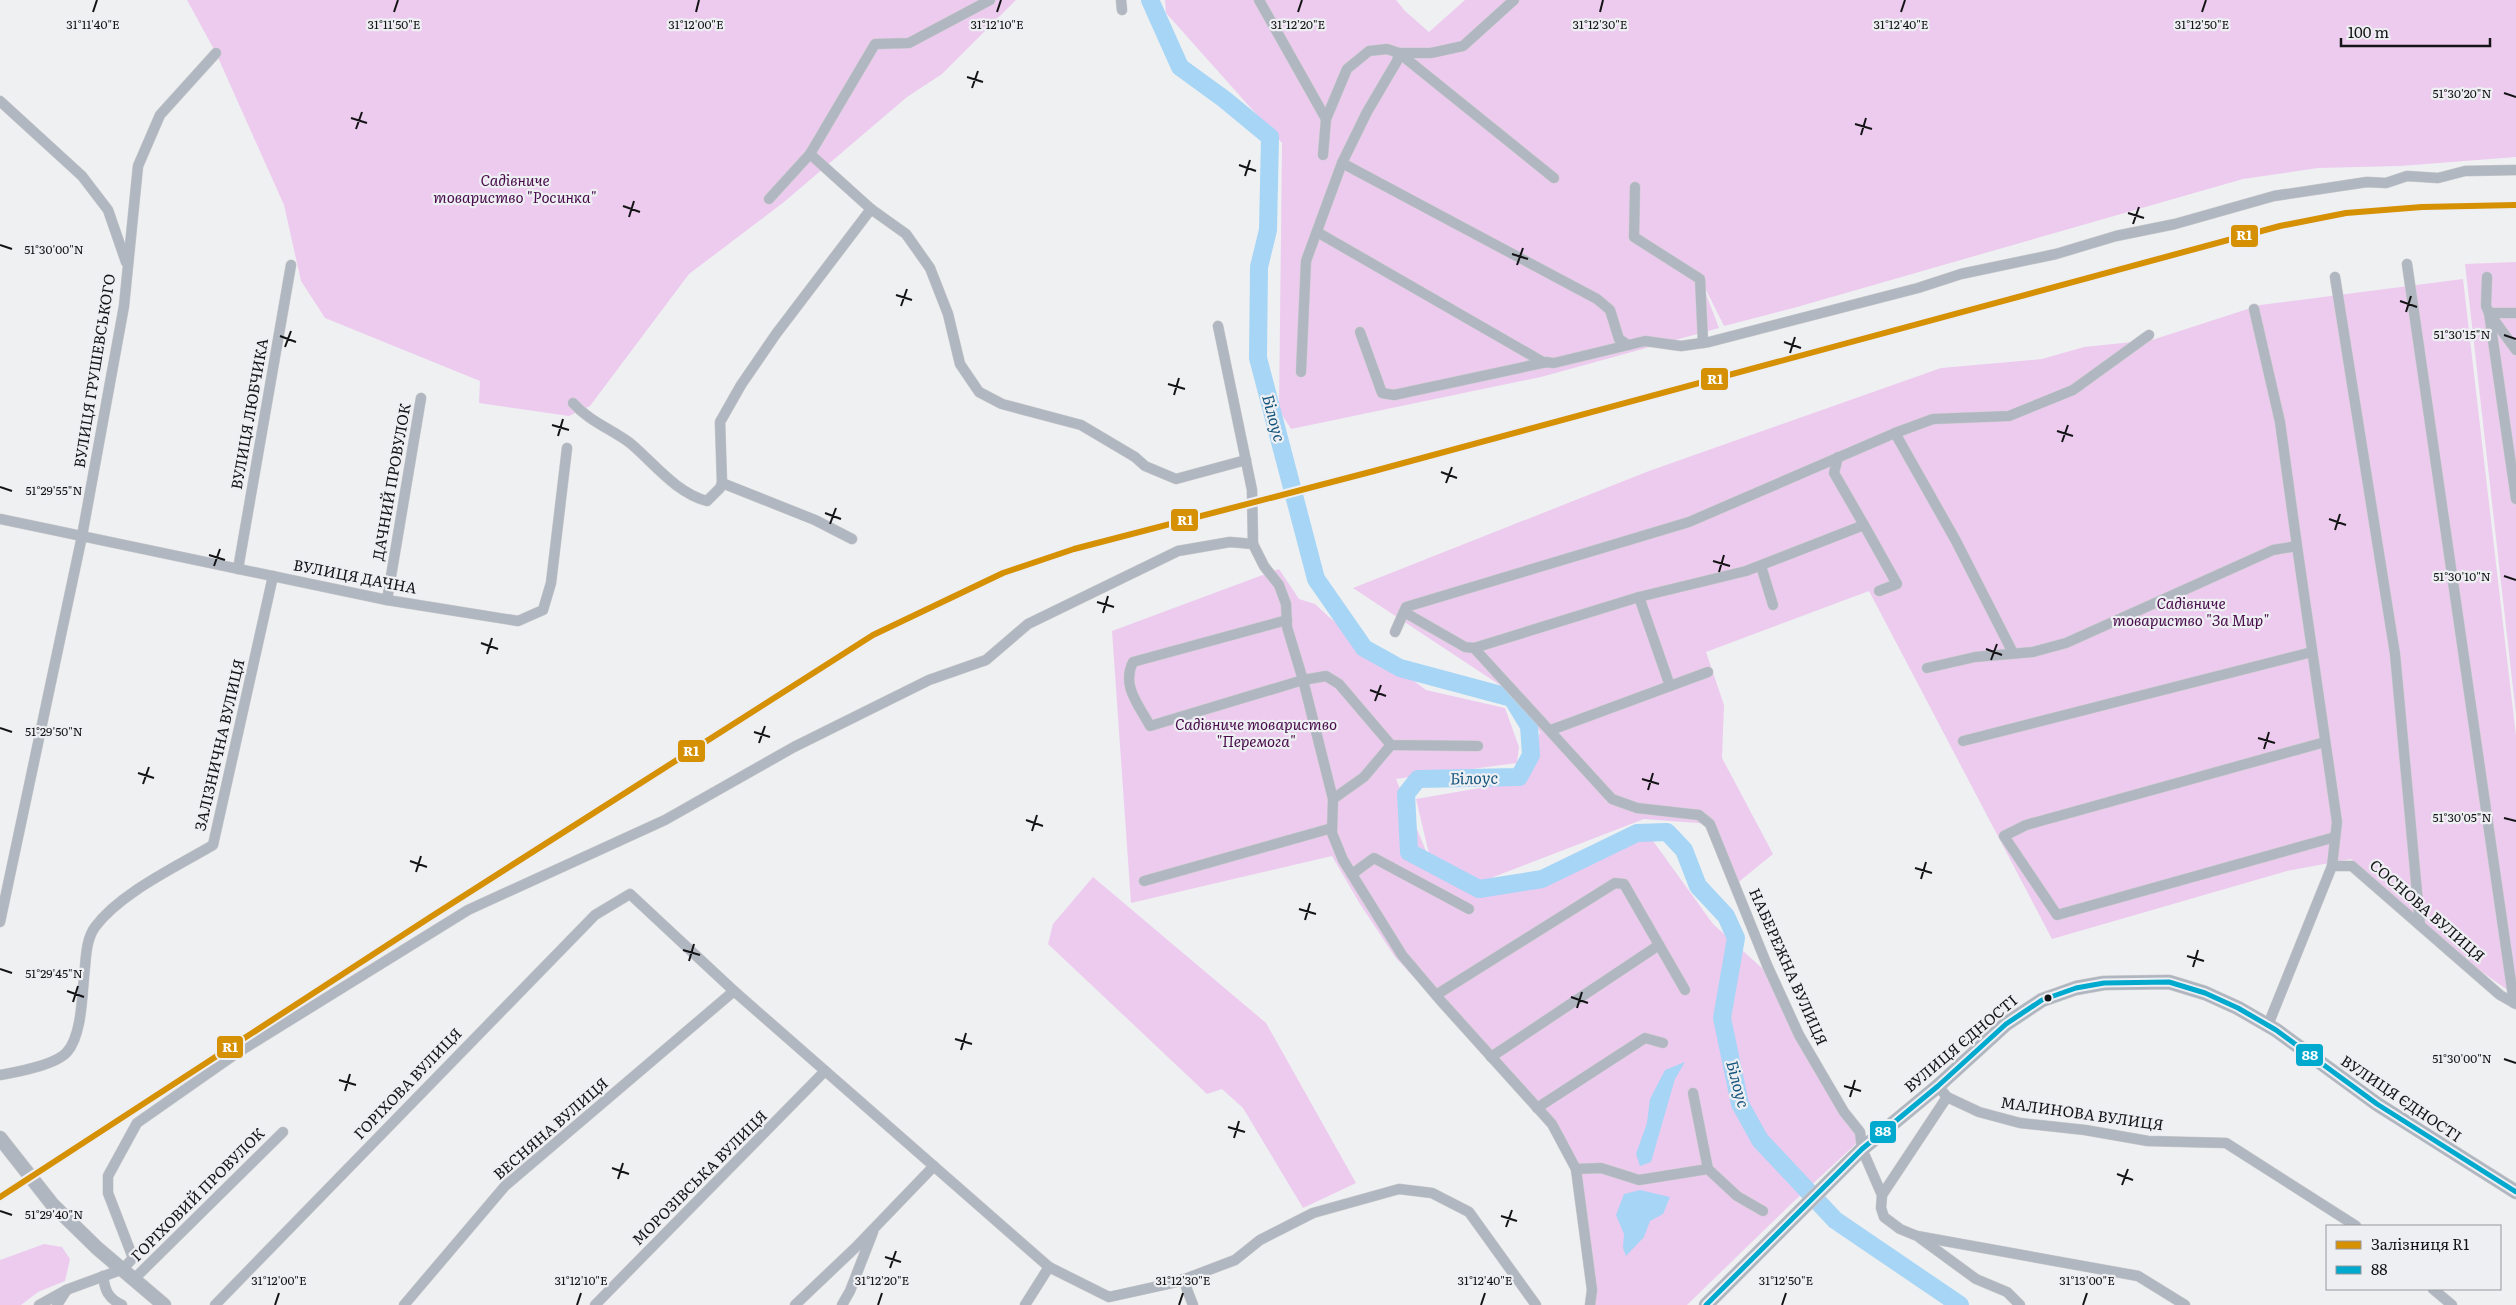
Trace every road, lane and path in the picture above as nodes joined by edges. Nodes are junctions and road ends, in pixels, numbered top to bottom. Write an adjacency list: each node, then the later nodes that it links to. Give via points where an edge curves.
1 (990, 0): 8 (street, via 909,43 875,44)
2 (1259, 0): 7 (street)
3 (1514, 0): 5 (street, via 1463,46 1431,53)
4 (216, 52): 19 (street, ВУЛИЦЯ ГРУШЕВСЬКОГО, via 160,115 138,166)
5 (1399, 53): 7 (street, via 1387,49 1369,51 1347,69); 10 (street); 12 (street)
6 (0, 101): 19 (street, via 82,176 108,210)
7 (1326, 120): 9 (street)
8 (810, 154): 14 (street); 15 (street)
9 (1323, 155)
10 (1342, 163): 16 (street); 29 (street, via 1598,299 1610,310 1619,339)
11 (2516, 170): 28 (street, via 2465,171 2438,178 2407,176 2386,183 2367,182 2274,196)
12 (1554, 178)
13 (1635, 188): 28 (street, via 1634,237 1700,279)
14 (769, 200)
15 (871, 209): 38 (street, via 906,234 930,268 948,314 960,364 979,392 1002,404 1081,425 1145,466 1176,479); 39 (street, via 776,334 720,422)
16 (1317, 232): 31 (street); 32 (street, via 1306,261)
17 (2407, 264): 82 (street)
18 (291, 265): 48 (street, ВУЛИЦЯ ЛЮБЧИКА)
19 (128, 266): 43 (street, ВУЛИЦЯ ГРУШЕВСЬКОГО, via 124,306)
20 (2334, 277): 77 (street, via 2395,654)
21 (2487, 277): 23 (street, via 2486,306)
22 (2254, 309): 46 (street, via 2280,422)
23 (2490, 313): 24 (street); 30 (street); 40 (street)
24 (2516, 313)
25 (1218, 326): 38 (street)
26 (1360, 332): 31 (street, via 1382,393 1394,395)
27 (2149, 335): 35 (street, via 2073,390 2009,416 1933,419)
28 (1703, 343): 29 (street, via 1681,346 1645,341)
29 (1628, 345): 31 (street)
30 (2516, 350)
31 (1547, 362)
32 (1301, 372)
33 (421, 398): 52 (street, ДАЧНИЙ ПРОВУЛОК)
34 (573, 403): 39 (street, via 585,417 628,442 692,497 706,501)
35 (1895, 433): 37 (street); 59 (street, via 1956,541)
36 (567, 448): 52 (street, ВУЛИЦЯ ДАЧНА, via 551,583 543,610 518,621)
37 (1838, 457): 42 (street, via 1834,473); 54 (street, via 1690,522 1406,607)
38 (1246, 460): 45 (street, via 1252,490)
39 (722, 483): 44 (street)
40 (2516, 499)
41 (0, 519): 43 (street, ВУЛИЦЯ ДАЧНА)
42 (1864, 525): 47 (street); 50 (street, via 1897,584)
43 (82, 536): 48 (street, ВУЛИЦЯ ДАЧНА); 76 (street, ВУЛИЦЯ ГРУШЕВСЬКОГО)
44 (852, 538)
45 (1253, 544): 55 (street, via 1279,585 1286,604); 104 (street, via 1230,542 1178,551 1028,624 986,660 930,680 794,747 665,820 468,910 237,1053 137,1123 108,1176 108,1193 133,1258)
46 (2297, 546): 58 (street); 59 (street, via 2273,550 2066,643 2033,652)
47 (1761, 566): 51 (street); 53 (street)
48 (238, 569): 49 (street, ВУЛИЦЯ ДАЧНА)
49 (273, 576): 52 (street, ВУЛИЦЯ ДАЧНА); 87 (street, ЗАЛІЗНИЧНА ВУЛИЦЯ, via 213,845 122,900 93,929 87,949 80,1017 73,1044 67,1053 55,1061)
50 (1879, 592)
51 (1639, 597): 57 (street); 63 (street)
52 (387, 600)
53 (1773, 605)
54 (1404, 612): 56 (street); 57 (street, via 1465,647)
55 (1287, 620): 62 (street); 62 (street, via 1133,662 1128,672 1128,684 1150,726)
56 (1395, 632)
57 (1474, 648): 64 (street, НАБЕРЕЖНА ВУЛИЦЯ)
58 (2312, 652): 65 (street); 66 (street)
59 (2013, 653): 60 (street, via 1975,656)
60 (1927, 668)
61 (1708, 672): 63 (street)
62 (1304, 680): 67 (street, via 1326,676 1339,684); 69 (street)
63 (1670, 686): 64 (street)
64 (1551, 730): 93 (street, НАБЕРЕЖНА ВУЛИЦЯ, via 1612,799 1637,808 1699,815 1710,824 1795,1026 1844,1112 1860,1132)
65 (1963, 741)
66 (2325, 742): 71 (street, via 2337,822); 71 (street, via 2026,825 2004,836 2057,915)
67 (1391, 745): 68 (street); 69 (street, via 1364,777)
68 (1478, 746)
69 (1333, 799): 70 (street)
70 (1332, 828): 73 (street, via 1343,860); 74 (street)
71 (2335, 837): 72 (street)
72 (2332, 866): 77 (street, СОСНОВА ВУЛИЦЯ, via 2352,866); 83 (street)
73 (1352, 874): 75 (street, via 1374,858); 81 (street, via 1402,955)
74 (1144, 881)
75 (1469, 909)
76 (0, 922)
77 (2420, 925): 82 (street, СОСНОВА ВУЛИЦЯ, via 2500,995)
78 (1659, 945): 79 (street); 81 (street, via 1624,884 1615,884); 85 (street)
79 (1685, 990)
80 (734, 991): 86 (street); 114 (street, ГОРІХОВА ВУЛИЦЯ, via 630,894 594,915); 115 (street, ВЕСНЯНА ВУЛИЦЯ, via 505,1186)
81 (1436, 995): 85 (street)
82 (2515, 1004)
83 (2268, 1025): 88 (main road, ВУЛИЦЯ ЄДНОСТІ, via 2223,1000 2187,986 2148,981 2104,983 2060,993 2025,1010); 97 (main road, ВУЛИЦЯ ЄДНОСТІ, via 2361,1093)
84 (1663, 1043): 90 (street, via 1646,1038)
85 (1491, 1057): 90 (street)
86 (825, 1071): 94 (street); 116 (street, МОРОЗІВСЬКА ВУЛИЦЯ)
87 (0, 1075)
88 (1942, 1091): 93 (main road, ВУЛИЦЯ ЄДНОСТІ); 98 (street); 100 (street, МАЛИНОВА ВУЛИЦЯ, via 1979,1112 2020,1123 2148,1141 2226,1143)
89 (1694, 1093): 96 (street)
90 (1537, 1108): 95 (street, via 1552,1124)
91 (283, 1132): 106 (street, ГОРІХОВИЙ ПРОВУЛОК)
92 (0, 1138): 104 (main road, via 52,1204)
93 (1862, 1149): 98 (street, НАБЕРЕЖНА ВУЛИЦЯ); 123 (main road, ВУЛИЦЯ ЄДНОСТІ)
94 (934, 1166): 101 (street); 103 (street)
95 (1576, 1169): 96 (street, via 1601,1168 1639,1180); 122 (street, via 1592,1290)
96 (1708, 1169): 99 (street, via 1737,1196)
97 (2516, 1192)
98 (1882, 1195): 102 (street, НАБЕРЕЖНА ВУЛИЦЯ, via 1884,1218)
99 (1763, 1211)
100 (2354, 1225)
101 (875, 1228): 117 (street); 118 (street)
102 (1917, 1236): 124 (street, via 1976,1279 2007,1292); 125 (street, НАБЕРЕЖНА ВУЛИЦЯ, via 2138,1276)
103 (1049, 1267): 107 (street, via 1109,1297); 119 (street)
104 (123, 1269): 105 (street); 106 (main road)
105 (104, 1276): 108 (street); 112 (street, via 105,1291)
106 (134, 1279): 113 (main road)
107 (1183, 1280): 120 (street); 121 (street, via 1235,1260 1260,1240 1313,1213 1399,1189 1432,1193 1469,1212)
108 (66, 1290): 110 (street); 111 (street)
109 (2434, 1290): 126 (street)
110 (39, 1305)
111 (57, 1305)
112 (122, 1305)
113 (164, 1305)
114 (215, 1305)
115 (404, 1305)
116 (595, 1305)
117 (795, 1305)
118 (842, 1305)
119 (1025, 1305)
120 (1193, 1305)
121 (1536, 1305)
122 (1590, 1305)
123 (1706, 1305)
124 (2020, 1305)
125 (2185, 1305)
126 (2452, 1305)

